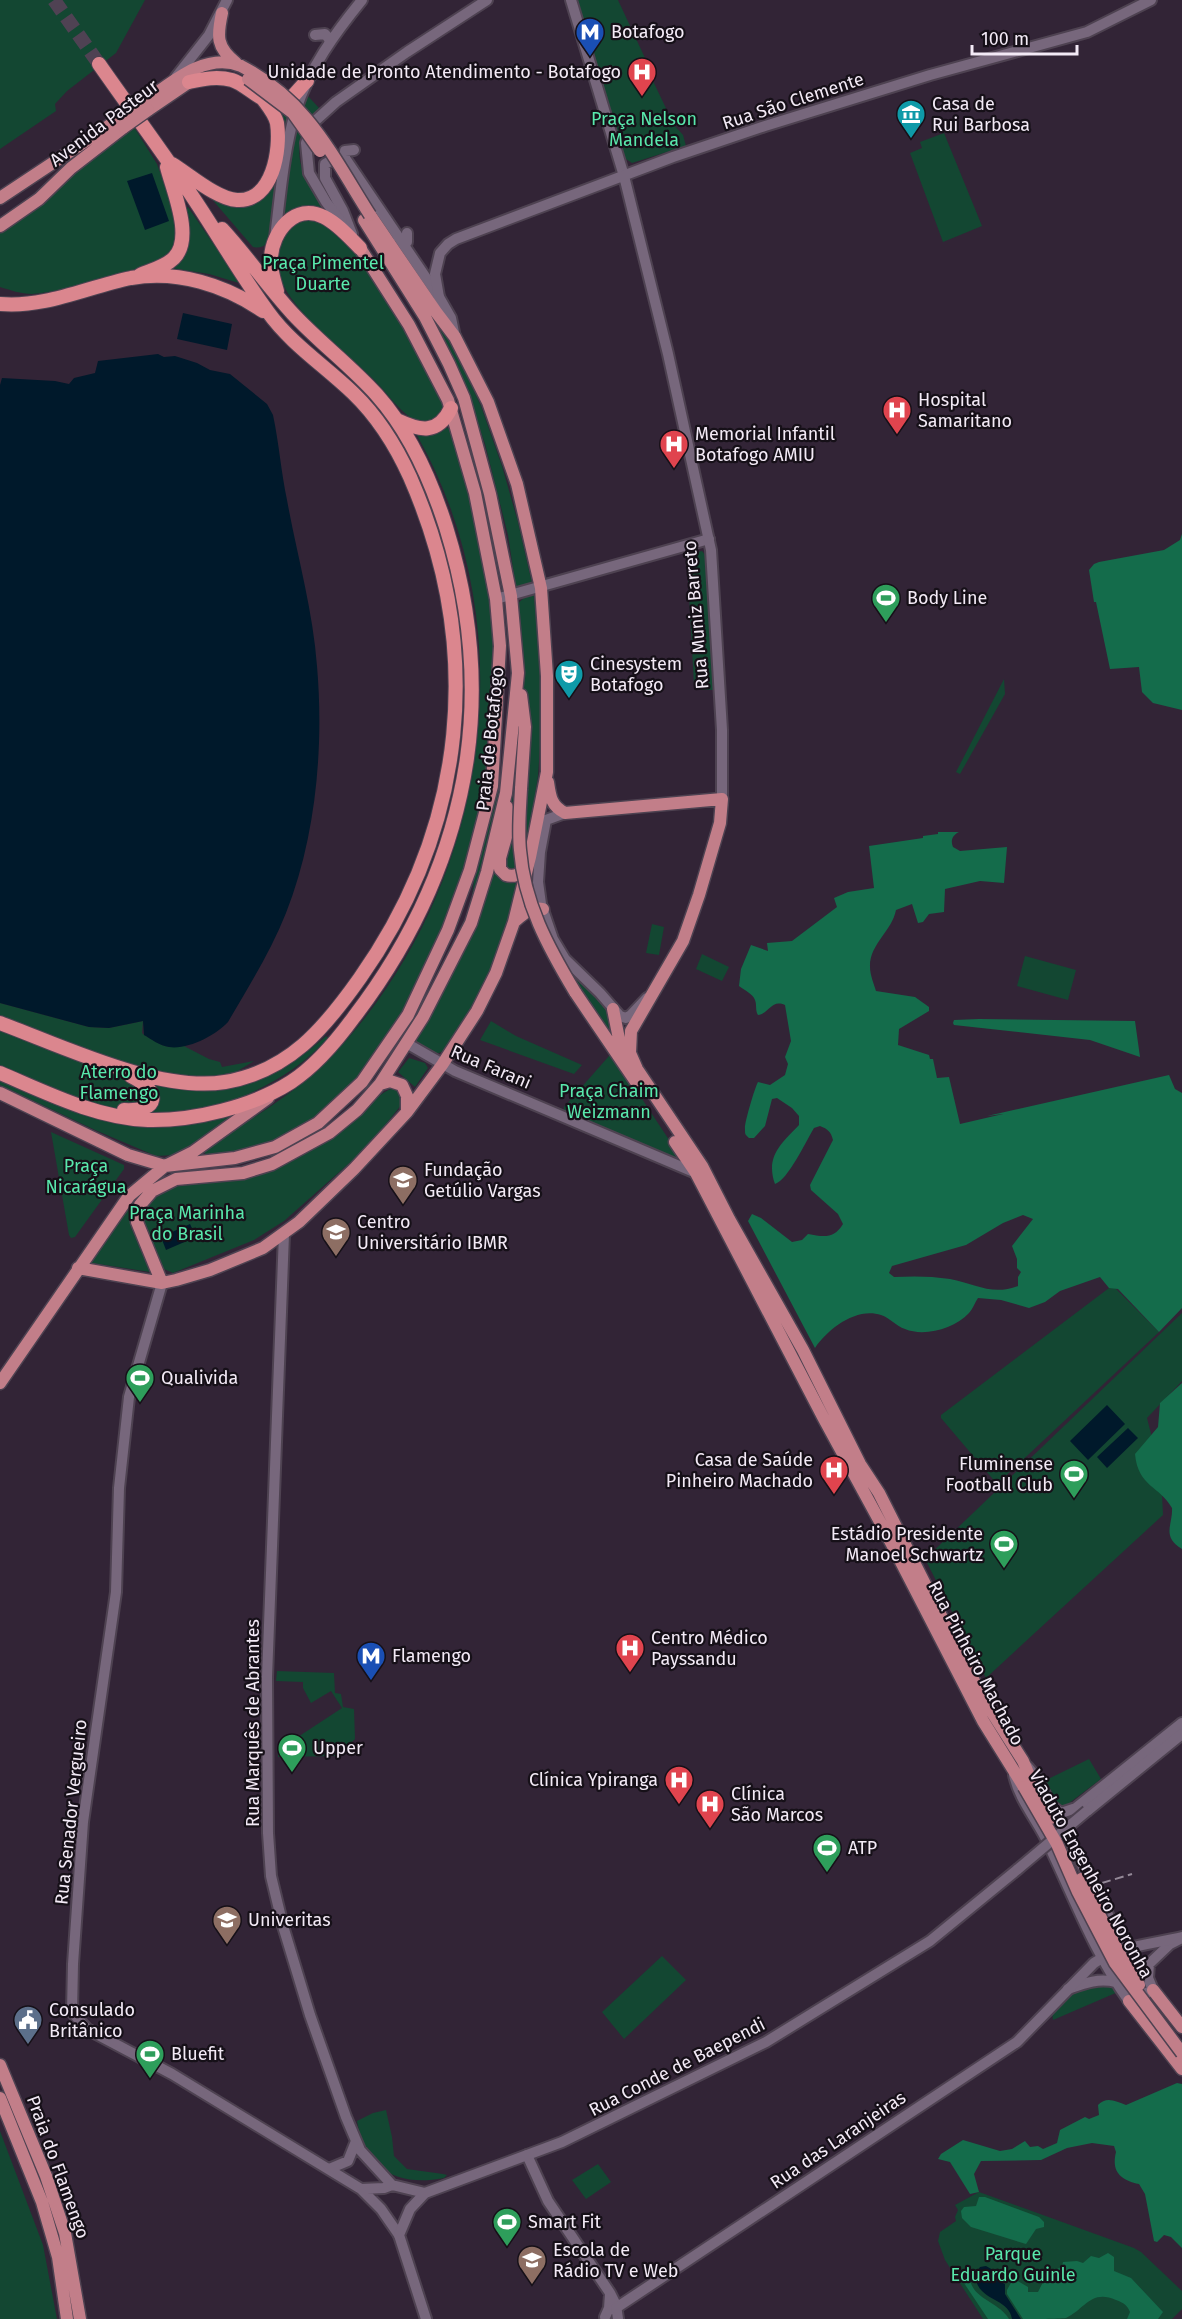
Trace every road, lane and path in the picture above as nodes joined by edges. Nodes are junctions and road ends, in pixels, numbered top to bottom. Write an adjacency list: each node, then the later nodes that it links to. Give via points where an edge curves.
1 (227, 0): 6 (street)
2 (362, 0): 8 (street)
3 (487, 0): 28 (street, Praia de Botafogo, via 407,52 315,121 308,136 308,169 326,202)
4 (571, 0): 22 (street, Rua Muniz Barreto)
5 (1151, 0): 22 (street, Rua São Clemente, via 1079,34 818,109)
6 (222, 13): 10 (main road, via 220,46); 13 (street)
7 (315, 35): 8 (street, via 325,34)
8 (329, 43): 11 (street)
9 (99, 64): 21 (highway)
10 (239, 68): 12 (main road, Avenida Pasteur, via 202,74); 13 (main road, Avenida Pasteur, via 219,62 208,64); 25 (main road, bridge, via 266,80 303,112)
11 (307, 81): 14 (highway, via 286,102); 18 (street)
12 (189, 82): 14 (highway, via 231,80); 15 (main road, Avenida Pasteur)
13 (170, 84): 15 (main road, Avenida Pasteur)
14 (263, 99): 16 (highway)
15 (145, 106): 17 (main road, Avenida Pasteur, bridge)
16 (276, 121): 18 (highway, via 279,112 285,110); 21 (highway, via 272,173 262,190 251,197 236,200 219,195)
17 (122, 123): 23 (main road, Avenida Pasteur); 26 (main road, Avenida Pasteur, via 39,199)
18 (292, 123): 27 (street)
19 (354, 150): 20 (street, via 345,151)
20 (345, 158): 28 (street, Praia de Botafogo, via 327,162 324,174); 30 (street, via 403,235)
21 (165, 160): 24 (highway); 29 (highway, via 182,225 182,247 165,264)
22 (624, 176): 30 (street, Rua São Clemente, via 448,244 436,265); 40 (street, Rua Muniz Barreto)
23 (0, 198)
24 (194, 199): 32 (highway); 35 (highway)
25 (367, 217): 36 (main road, Praia de Botafogo); 37 (main road)
26 (0, 226)
27 (275, 238): 28 (highway, via 294,217 314,214 331,221); 32 (highway, via 271,268)
28 (356, 242): 38 (main road, Praia de Botafogo, via 409,325)
29 (132, 278): 34 (highway); 35 (highway, via 172,277 203,282 242,297)
30 (439, 297): 37 (street, via 451,318)
31 (0, 298): 34 (main road)
32 (280, 298): 39 (highway, via 311,333 368,385)
33 (0, 304): 34 (highway)
34 (16, 305)
35 (269, 315): 58 (highway, via 370,410 393,443 423,508 440,559 455,656 454,735 438,820 416,880 391,931 324,1027 294,1053 255,1073 211,1083 157,1078)
36 (424, 317): 38 (main road); 42 (main road, Praia de Botafogo, via 465,398)
37 (455, 337): 41 (main road, via 488,402 517,484)
38 (450, 404): 39 (highway, via 442,421 432,428 417,429); 43 (main road, Praia de Botafogo, via 475,493)
39 (397, 420): 62 (highway, via 425,472 460,579 471,671 467,756 447,840 409,935 393,964 344,1031)
40 (709, 538): 41 (street); 47 (street, Rua Muniz Barreto, via 721,694)
41 (541, 588): 42 (street); 45 (main road, via 547,676)
42 (511, 596): 43 (street); 44 (main road, Praia de Botafogo)
43 (496, 599): 50 (main road, Praia de Botafogo, via 500,646 492,786)
44 (518, 673): 46 (main road, Praia de Botafogo); 59 (main road, bridge, via 525,727 519,848 527,893 546,942)
45 (547, 772): 48 (main road, via 551,800); 49 (main road)
46 (506, 794): 49 (main road, via 508,830 500,869 510,876 519,874); 53 (main road, Praia de Botafogo, via 487,872 471,923)
47 (722, 799): 48 (main road); 54 (main road, Rua Muniz Barreto, via 720,823 683,941)
48 (565, 813): 51 (street, via 549,817 543,824 538,882)
49 (530, 857): 52 (main road)
50 (470, 870): 53 (main road, via 469,909); 68 (main road, Praia de Botafogo, via 448,930 408,1015 362,1083)
51 (543, 909): 52 (main road, via 535,908); 55 (street, via 565,959)
52 (514, 922): 60 (main road, via 477,1011)
53 (462, 938): 57 (main road, Praia de Botafogo)
54 (652, 993): 55 (street, Rua Muniz Barreto, via 629,1017 622,1017); 71 (main road, via 631,1031 630,1053)
55 (613, 1009): 59 (main road)
56 (0, 1023): 58 (highway)
57 (408, 1044): 60 (street, Rua Farani); 63 (main road, Praia de Botafogo)
58 (92, 1058): 65 (highway, via 146,1084 152,1100 147,1107 132,1111)
59 (624, 1063): 71 (main road)
60 (442, 1065): 67 (main road); 71 (street, Rua Farani)
61 (0, 1072): 65 (highway)
62 (291, 1082): 65 (highway, via 233,1107 175,1119 138,1119); 70 (main road, via 193,1152)
63 (380, 1084): 66 (main road, Praia de Botafogo); 67 (main road, via 390,1081 402,1085 407,1095)
64 (0, 1093): 70 (main road, via 129,1155)
65 (68, 1102)
66 (357, 1110): 68 (main road); 72 (main road, Praia de Botafogo, via 320,1139 261,1168)
67 (407, 1112): 73 (main road, via 324,1199)
68 (318, 1123): 69 (main road, Praia de Botafogo)
69 (275, 1148): 70 (main road, Praia de Botafogo, via 235,1158); 72 (main road, via 234,1167)
70 (165, 1166): 74 (main road, via 122,1203)
71 (699, 1169): 80 (main road, Rua Pinheiro Machado, via 983,1722)
72 (185, 1178): 75 (main road, Praia de Botafogo, via 166,1182 152,1191 138,1214 139,1232)
73 (284, 1234): 75 (main road, via 245,1257); 98 (street, Rua Marquês de Abrantes, via 267,1682 270,1865 283,1926 310,2015)
74 (78, 1268): 75 (main road); 76 (main road)
75 (162, 1283): 100 (street, Rua Senador Vergueiro, via 129,1397 119,1488 116,1592 83,1822 72,2012 87,2030 172,2074)
76 (0, 1383)
77 (1182, 1723): 79 (street)
78 (1182, 1734): 79 (street)
79 (1149, 1755): 82 (street, via 1076,1808 1061,1813); 99 (street, Rua Conde de Baependi, bridge, via 932,1940 766,2042 591,2129)
80 (1018, 1765): 81 (main road, Viaduto Engenheiro Noronha); 82 (street, Rua Pinheiro Machado, via 1036,1777); 84 (street, Rua Pinheiro Machado, via 1017,1788)
81 (1027, 1783): 93 (main road, Viaduto Engenheiro Noronha, bridge, via 1119,1953); 94 (main road, Viaduto Engenheiro Noronha, bridge, via 1115,1963)
82 (1052, 1807): 83 (street, Rua Pinheiro Machado)
83 (1114, 1927): 84 (street, via 1102,1939); 86 (street, Rua Pinheiro Machado)
84 (1092, 1937): 87 (street, Rua Pinheiro Machado)
85 (1182, 1937): 86 (street, Rua das Laranjeiras); 90 (street, via 1149,1964 1148,1978)
86 (1126, 1949): 87 (street, Rua das Laranjeiras)
87 (1103, 1957): 88 (street, Rua Pinheiro Machado); 89 (street, Rua das Laranjeiras)
88 (1116, 1982): 89 (street, via 1100,1980); 91 (street, Rua Pinheiro Machado)
89 (1068, 1989): 106 (street, Rua das Laranjeiras, via 1017,2042)
90 (1153, 1990): 91 (street); 92 (main road)
91 (1129, 2001): 96 (main road)
92 (1182, 2027)
93 (1182, 2040)
94 (1182, 2053)
95 (0, 2065): 109 (main road, Praia do Flamengo, via 65,2233)
96 (1182, 2069)
97 (0, 2098): 108 (main road, Praia do Flamengo, via 42,2202 57,2254)
98 (356, 2141): 100 (street, via 348,2161); 101 (street, Rua Marquês de Abrantes, via 372,2166)
99 (527, 2155): 103 (street, Rua Conde de Baependi); 105 (street, via 548,2201)
100 (329, 2169): 102 (street, Rua Senador Vergueiro)
101 (392, 2185): 102 (street); 103 (street)
102 (361, 2189): 104 (street, Rua Senador Vergueiro)
103 (425, 2193): 104 (street, via 410,2209)
104 (399, 2235): 110 (street, Rua Senador Vergueiro)
105 (610, 2293): 106 (street); 107 (street, via 609,2308)
106 (619, 2312): 107 (street, Rua das Laranjeiras)
107 (603, 2318)
108 (67, 2319)
109 (80, 2319)
110 (426, 2319)

